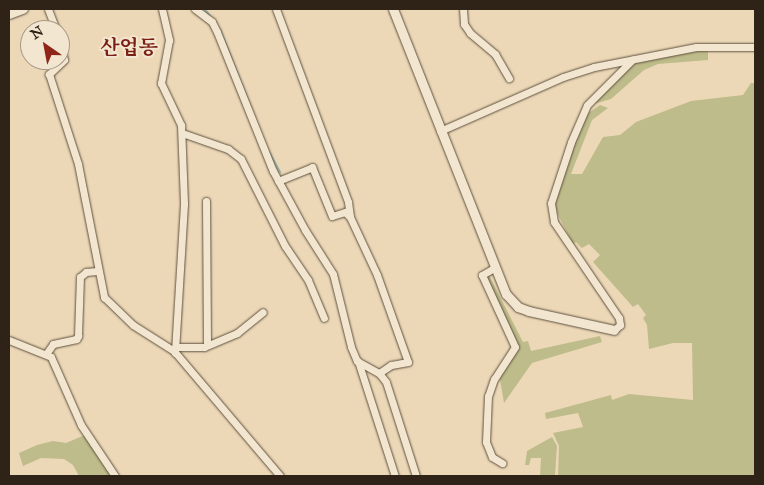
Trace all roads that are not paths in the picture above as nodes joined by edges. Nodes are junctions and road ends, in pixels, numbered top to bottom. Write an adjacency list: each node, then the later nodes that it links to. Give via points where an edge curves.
1 (23, 9): 7 (main road)
2 (162, 9): 13 (street, via 169,40 161,83 180,120)
3 (196, 9): 14 (street, via 212,22 217,32)
4 (276, 9): 16 (street, via 348,202)
5 (393, 9): 12 (street)
6 (462, 9): 11 (street, via 464,24 470,33 495,54)
7 (9, 14)
8 (755, 46): 9 (street, via 696,47)
9 (632, 59): 12 (street, via 563,77); 21 (street, via 587,105 560,169 551,203 554,222 619,318 620,326)
10 (53, 70): 18 (street, via 49,74 78,164)
11 (509, 78)
12 (440, 131): 17 (street)
13 (182, 132): 20 (street, via 228,149 241,159 285,246 308,280); 24 (street, via 184,204)
14 (278, 181): 16 (street, via 312,167 332,216 345,212); 26 (street, via 333,274)
15 (206, 201): 23 (street)
16 (350, 216): 27 (street, via 377,275 408,362 391,365)
17 (494, 268): 21 (street, via 506,294 518,307); 28 (street, via 482,275 515,347 494,378 488,396 486,442 492,457)
18 (97, 271): 24 (street, via 102,292 110,304); 25 (street, via 86,272 80,277 78,336 53,344)
19 (263, 312): 23 (street, via 238,332)
20 (324, 318)
21 (614, 330)
22 (9, 340): 25 (street)
23 (207, 344): 24 (street)
24 (176, 350): 30 (street)
25 (46, 354): 29 (street, via 54,362 81,425)
26 (357, 361): 27 (street); 31 (street)
27 (380, 374): 32 (street)
28 (502, 463)
29 (115, 476)
30 (280, 476)
31 (395, 476)
32 (416, 476)

